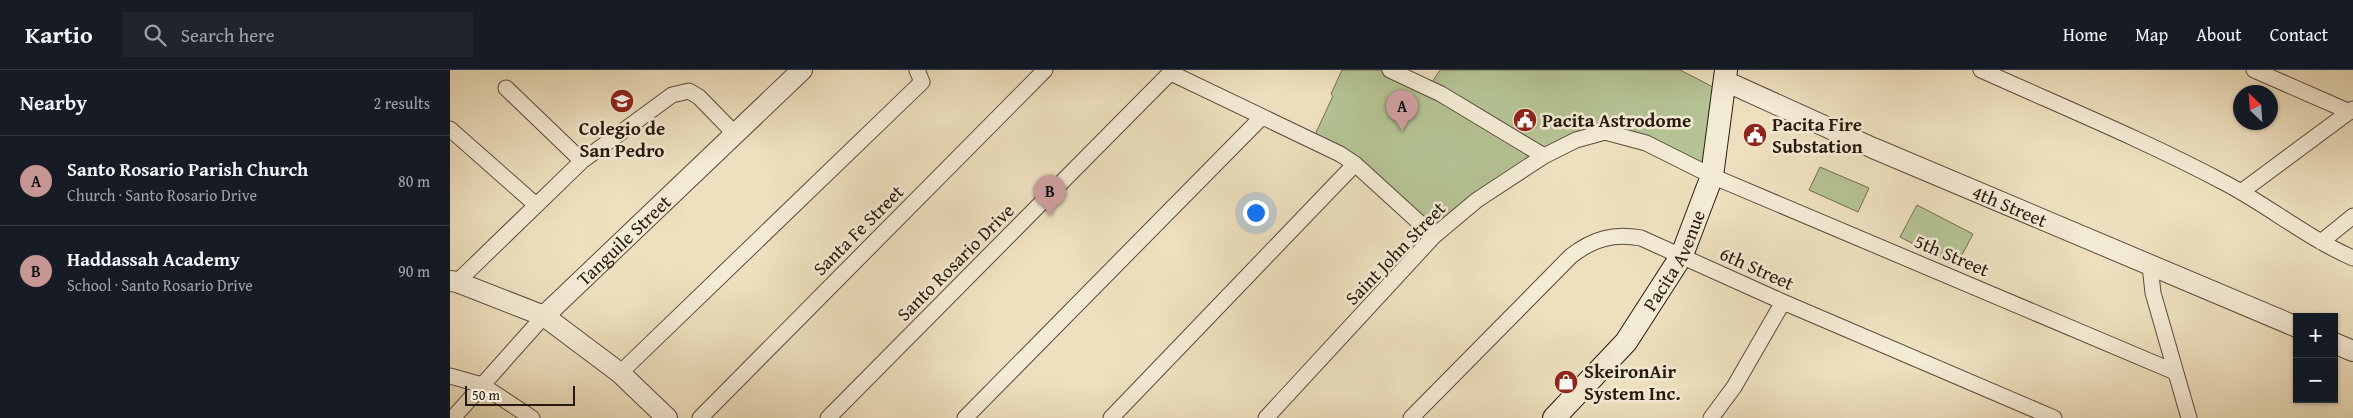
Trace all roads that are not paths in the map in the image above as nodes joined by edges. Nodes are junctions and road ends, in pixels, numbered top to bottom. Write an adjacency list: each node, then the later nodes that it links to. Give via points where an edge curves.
1 (802, 70): 13 (street, Tanguile Street)
2 (918, 70): 33 (street, via 922,82)
3 (1045, 70): 39 (street, Santa Fe Street)
4 (1390, 70): 14 (street, via 1441,94)
5 (1981, 70): 18 (street, via 2172,155)
6 (2254, 70): 10 (street)
7 (1172, 72): 11 (street); 40 (street, Santo Rosario Drive)
8 (1726, 75): 17 (main road, Pacita Avenue); 25 (street, 4th Street, via 1882,152)
9 (506, 88): 15 (street)
10 (2351, 110): 18 (street)
11 (1262, 117): 16 (street); 41 (street)
12 (450, 129): 19 (street)
13 (735, 134): 15 (street, via 699,97 689,91 672,94); 28 (street, Tanguile Street)
14 (1544, 156): 17 (street, Saint John Street, via 1576,140 1605,132 1646,143); 21 (street, Saint John Street, via 1477,200)
15 (582, 161): 19 (street)
16 (1355, 164): 21 (street); 42 (street)
17 (1712, 176): 23 (main road, Pacita Avenue); 32 (street, 5th Street)
18 (2241, 192): 22 (street)
19 (536, 206): 26 (street)
20 (2353, 216): 22 (street)
21 (1434, 236): 43 (street, Saint John Street)
22 (2322, 242): 24 (street)
23 (1682, 256): 27 (street, 6th Street); 44 (street, 6th Street, via 1641,238 1624,235 1586,244); 45 (main road, Pacita Avenue, via 1626,342)
24 (2353, 258)
25 (2150, 266): 29 (street, 4th Street); 32 (street, via 2153,293)
26 (453, 282): 28 (street)
27 (1783, 302): 46 (street, via 1734,387); 47 (street, 6th Street)
28 (544, 316): 33 (street); 35 (street, Tanguile Street)
29 (2293, 325)
30 (2338, 345): 31 (street)
31 (2353, 351)
32 (2175, 372): 48 (street)
33 (620, 373): 38 (street)
34 (450, 376): 35 (street)
35 (482, 385): 36 (street, Tanguile Street); 37 (street)
36 (453, 418)
37 (532, 418)
38 (667, 418)
39 (700, 418)
40 (828, 418)
41 (965, 418)
42 (1111, 418)
43 (1266, 418)
44 (1411, 418)
45 (1554, 418)
46 (1711, 418)
47 (2054, 418)
48 (2189, 418)

